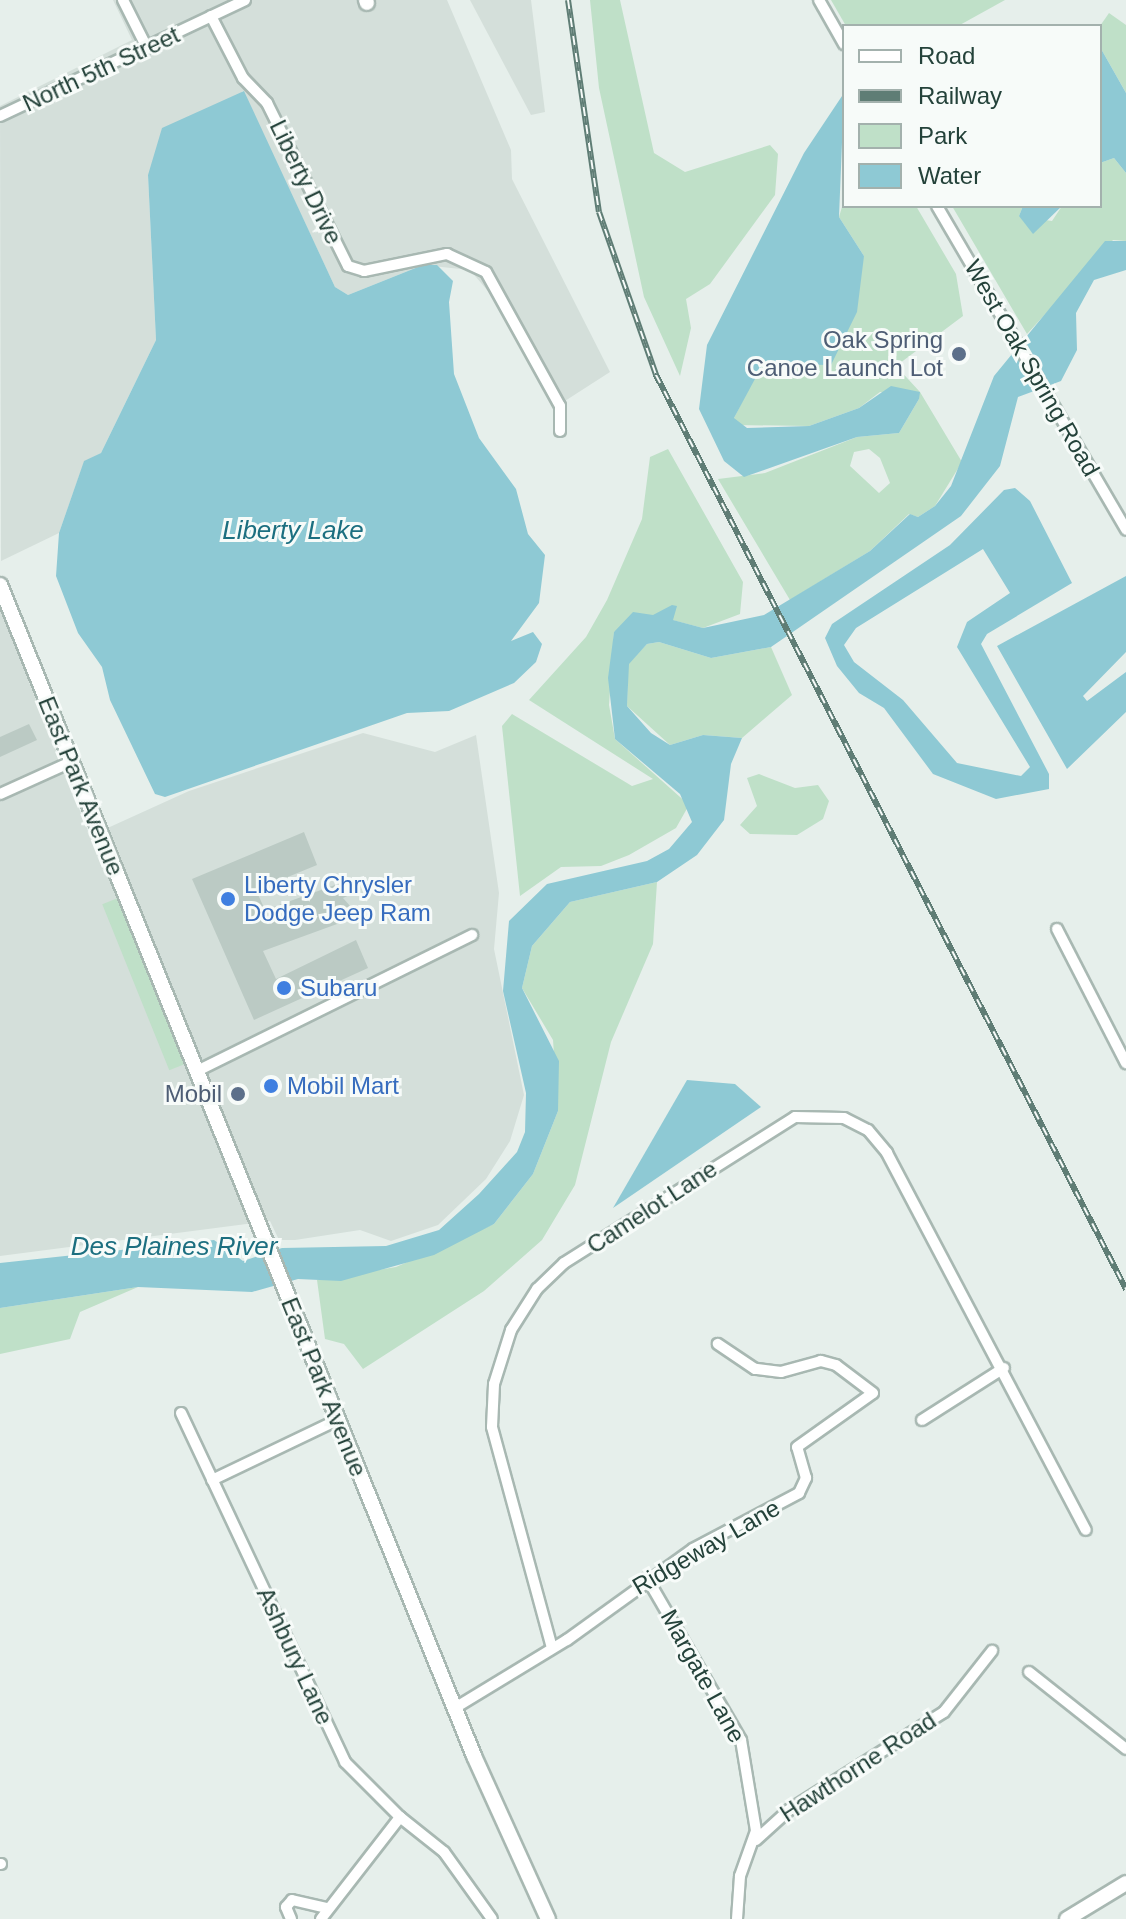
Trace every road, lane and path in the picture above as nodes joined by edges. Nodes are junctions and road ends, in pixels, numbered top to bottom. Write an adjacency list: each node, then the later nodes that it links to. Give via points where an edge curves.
1 (123, 0): 6 (street)
2 (245, 0): 4 (street, North 5th Street)
3 (819, 0): 5 (street)
4 (211, 16): 6 (street, North 5th Street); 9 (street, Liberty Drive, via 243,78 270,108 348,266 364,271 447,254 474,263 495,282 560,406)
5 (842, 40)
6 (147, 48): 7 (street, North 5th Street)
7 (0, 116)
8 (938, 208): 10 (street, West Oak Spring Road)
9 (560, 431)
10 (1126, 530)
11 (0, 585): 12 (main road, East Park Avenue)
12 (71, 762): 13 (street); 17 (main road, East Park Avenue)
13 (0, 794)
14 (1057, 929): 16 (street)
15 (472, 935): 17 (street)
16 (1126, 1063)
17 (197, 1071): 21 (main road, East Park Avenue)
18 (718, 1344): 25 (street, Ridgeway Lane, via 755,1369 781,1372 821,1361 836,1365 873,1393 797,1447 806,1478 799,1493)
19 (1004, 1368): 22 (street); 24 (street, Camelot Lane); 26 (street, Camelot Lane, via 878,1140 830,1115 782,1123 564,1263 537,1289 511,1330 494,1384 492,1427)
20 (181, 1413): 23 (street, Ashbury Lane)
21 (337, 1420): 23 (street); 29 (main road, East Park Avenue)
22 (922, 1420)
23 (212, 1480): 31 (street, Ashbury Lane, via 345,1762)
24 (1086, 1530)
25 (647, 1578): 26 (street, Ridgeway Lane); 32 (street, Margate Lane, via 741,1740 754,1800)
26 (552, 1648): 29 (street, Ridgeway Lane)
27 (992, 1651): 32 (street, Hawthorne Road, via 944,1712 789,1810)
28 (1029, 1672): 30 (street)
29 (455, 1708): 37 (main road, East Park Avenue)
30 (1126, 1749)
31 (400, 1817): 34 (street); 36 (street, Ashbury Lane, via 444,1852)
32 (752, 1845): 38 (street, Margate Lane, via 740,1876)
33 (1126, 1883): 39 (main road)
34 (324, 1914): 35 (street, via 292,1900 286,1907)
35 (291, 1919)
36 (492, 1919)
37 (548, 1919)
38 (737, 1919)
39 (1067, 1919)

